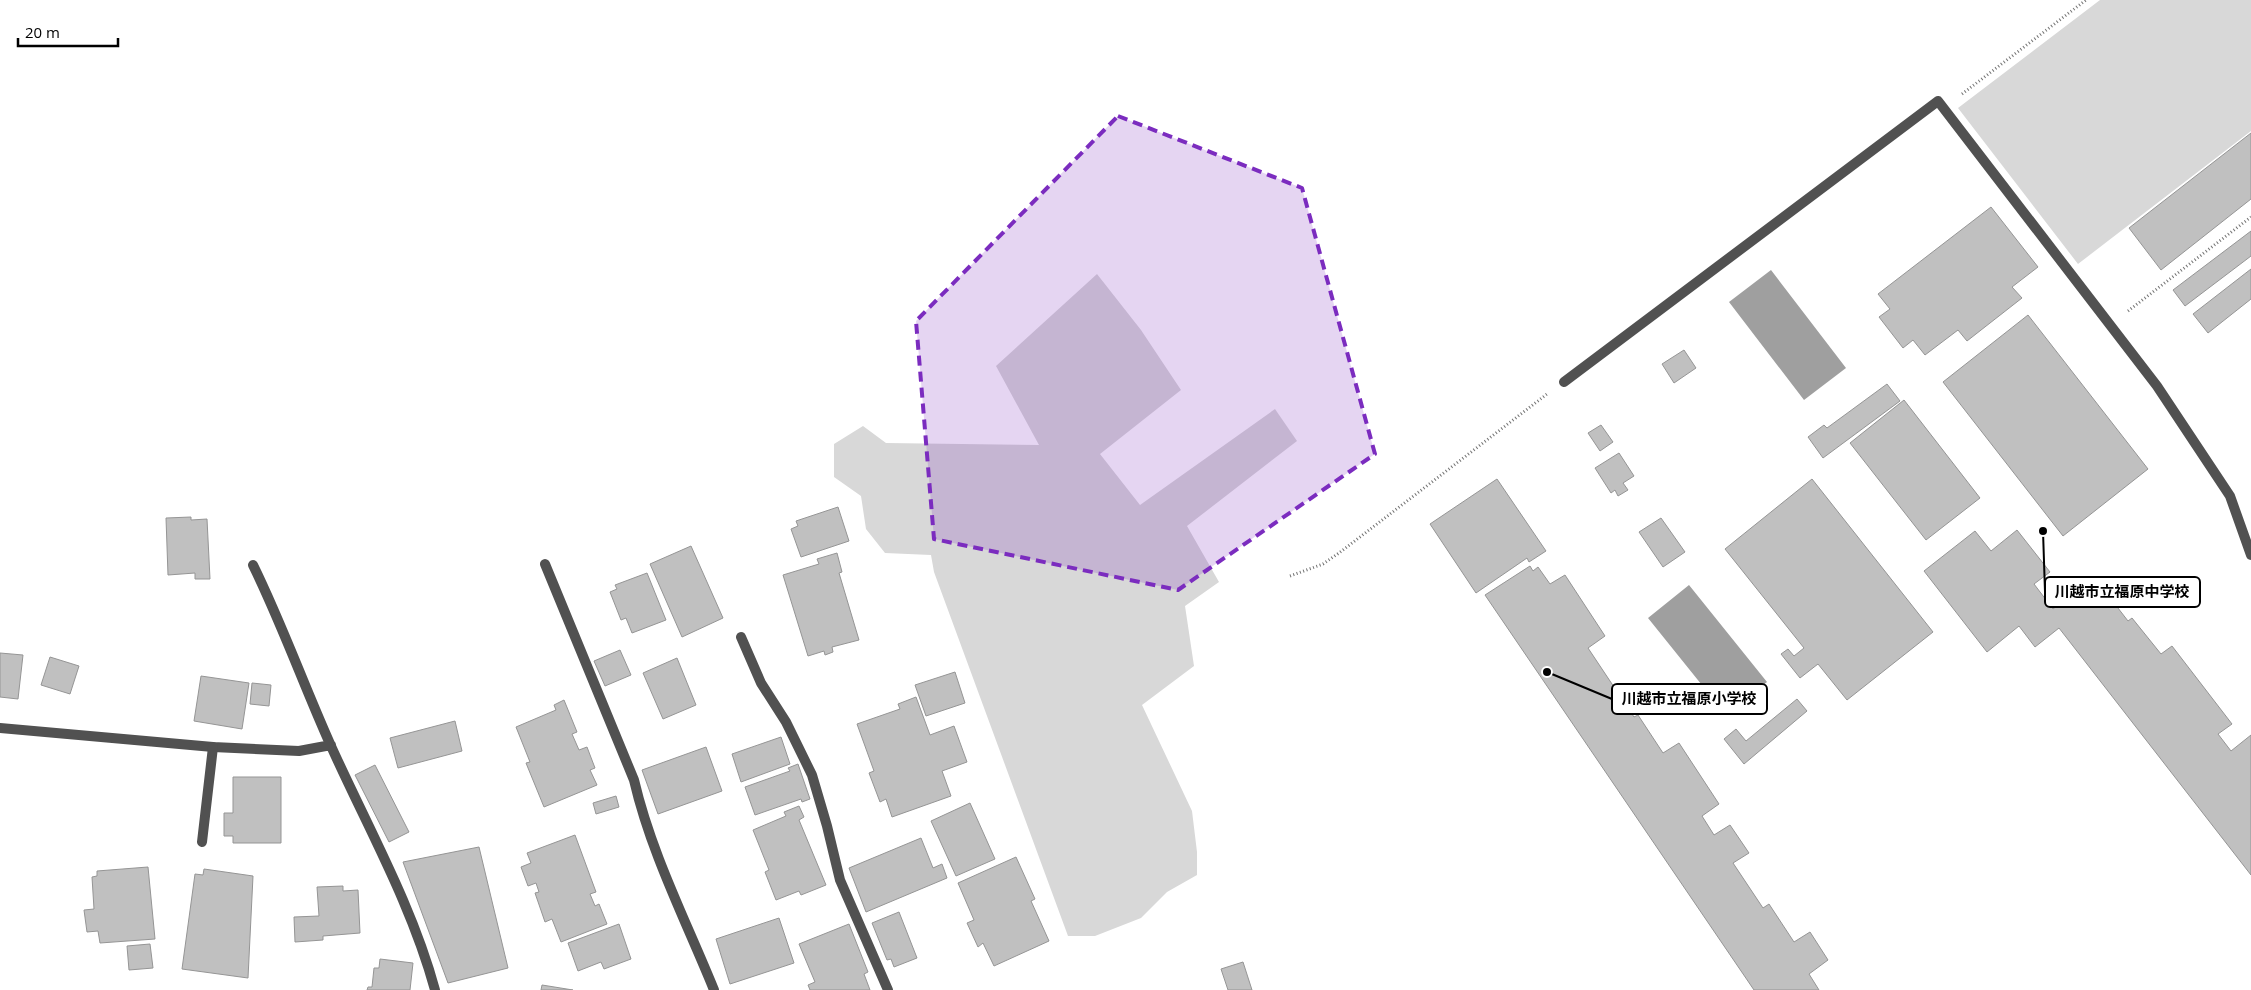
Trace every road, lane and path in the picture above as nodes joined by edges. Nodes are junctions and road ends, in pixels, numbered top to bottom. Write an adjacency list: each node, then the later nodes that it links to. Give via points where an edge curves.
1 (2086, 0): 2 (path)
2 (1944, 108): 4 (street); 5 (street, via 1938,101)
3 (2251, 217): 4 (path)
4 (2110, 325): 6 (street, via 2157,386 2230,496)
5 (1564, 382): 9 (path, via 1339,553 1323,564)
6 (2251, 555)
7 (545, 564): 16 (street, via 634,780 640,808 657,853)
8 (254, 565): 12 (street)
9 (1290, 576)
10 (741, 637): 17 (street, via 761,683 786,722 812,775 840,880)
11 (0, 728): 13 (street)
12 (331, 745): 13 (street, via 299,750); 15 (street, via 427,960)
13 (213, 747): 14 (street)
14 (202, 842)
15 (435, 990)
16 (714, 990)
17 (888, 990)

